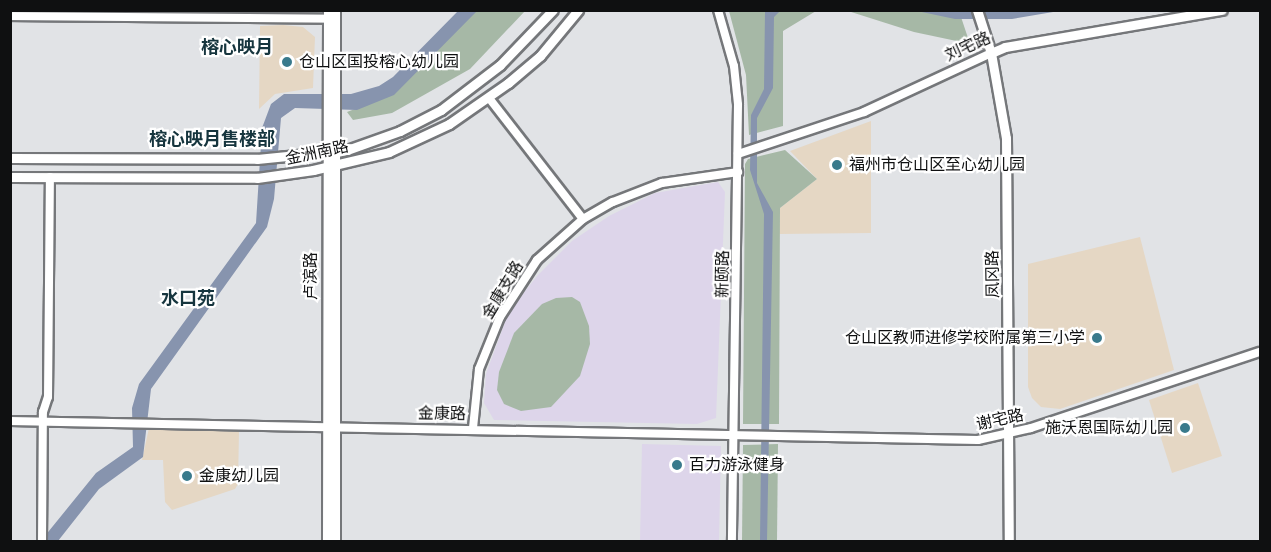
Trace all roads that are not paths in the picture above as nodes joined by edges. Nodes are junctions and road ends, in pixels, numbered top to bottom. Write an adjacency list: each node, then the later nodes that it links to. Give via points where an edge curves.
1 (553, 10): 10 (main road, 金洲南路, via 500,65 441,110 390,135)
2 (578, 10): 9 (main road, 金洲南路, via 540,56)
3 (718, 10): 11 (street, 新颐路, via 736,76)
4 (977, 10): 8 (main road, 凤冈路)
5 (1222, 10): 8 (main road, 刘宅路, via 1005,47)
6 (332, 15): 7 (street); 10 (main road, 卢滨路)
7 (10, 16)
8 (991, 53): 11 (street, 刘宅路, via 864,112); 23 (main road, 凤冈路, via 1007,156)
9 (489, 98): 13 (main road, 金洲南路, via 408,144); 17 (street)
10 (330, 154): 12 (main road, 金洲南路, via 276,159); 13 (main road, 卢滨路)
11 (738, 154): 14 (street, 新颐路)
12 (10, 158)
13 (330, 166): 16 (main road, 金洲南路, via 257,178); 21 (main road, 卢滨路)
14 (738, 172): 17 (street, 金康支路, via 662,183); 24 (street, 新颐路)
15 (10, 177): 16 (main road, 金洲南路)
16 (50, 177): 20 (street, via 48,397)
17 (583, 219): 22 (street, 金康支路, via 537,260 500,317 480,369)
18 (1260, 352): 23 (street, 谢宅路)
19 (10, 420): 20 (street)
20 (43, 420): 21 (street, 金康路); 25 (street)
21 (331, 425): 22 (street, 金康路); 26 (main road, 卢滨路); 27 (main road)
22 (473, 428): 24 (street, 金康路)
23 (1010, 433): 24 (street, 谢宅路, via 978,440); 29 (main road, 凤冈路)
24 (734, 436): 28 (street, 新颐路)
25 (42, 542)
26 (327, 542)
27 (335, 542)
28 (732, 542)
29 (1009, 542)

